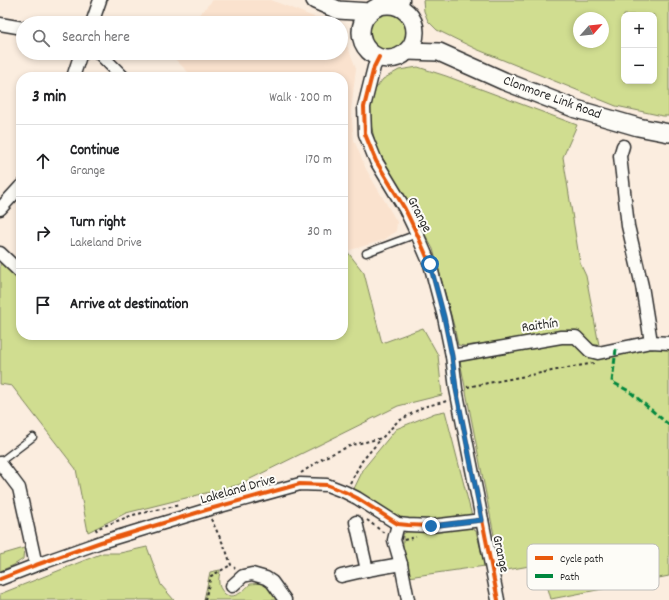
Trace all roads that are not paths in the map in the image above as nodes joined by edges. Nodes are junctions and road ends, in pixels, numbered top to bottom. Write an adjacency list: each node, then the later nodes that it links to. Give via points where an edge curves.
1 (100, 0): 6 (street)
2 (315, 0): 4 (main road)
3 (402, 4): 5 (main road, via 384,5); 9 (main road)
4 (338, 10): 5 (main road); 7 (main road)
5 (370, 12): 12 (main road, via 362,26)
6 (94, 16)
7 (343, 16)
8 (348, 22): 12 (main road)
9 (414, 23): 13 (main road, via 414,38); 14 (main road, Clonmore Link Road)
10 (0, 24): 11 (street)
11 (16, 27)
12 (363, 41): 15 (main road, via 372,53)
13 (407, 51): 14 (main road, Clonmore Link Road); 15 (main road, via 394,58)
14 (439, 52): 20 (main road, Clonmore Link Road, via 576,109)
15 (379, 57): 24 (street, Grange, via 364,107 365,134 376,161)
16 (79, 60): 18 (street)
17 (106, 60): 19 (street)
18 (75, 72)
19 (118, 72)
20 (669, 133)
21 (623, 146): 28 (street, via 620,156 628,226 642,286)
22 (16, 191): 23 (street)
23 (0, 209)
24 (417, 234): 26 (lane); 30 (street, Grange, via 430,264)
25 (0, 253): 27 (street)
26 (366, 253)
27 (16, 268)
28 (651, 342): 29 (street); 30 (street, Raithín, via 598,353 590,351 576,337 561,337)
29 (669, 343)
30 (452, 356): 33 (street, Grange, via 456,389)
31 (34, 437): 32 (lane)
32 (0, 462): 37 (street, via 19,488)
33 (482, 520): 35 (street, Lakeland Drive, via 431,526); 44 (street, Grange)
34 (356, 522): 38 (street)
35 (398, 524): 36 (street, via 394,540); 37 (street, Lakeland Drive, via 345,492 327,485 300,484 101,542)
36 (401, 564): 38 (street); 43 (street)
37 (36, 565): 40 (street, Lakeland Drive)
38 (367, 570): 39 (street)
39 (340, 576)
40 (0, 579)
41 (232, 586): 42 (street, via 243,576 252,574 272,582)
42 (286, 600)
43 (408, 600)
44 (498, 600)

